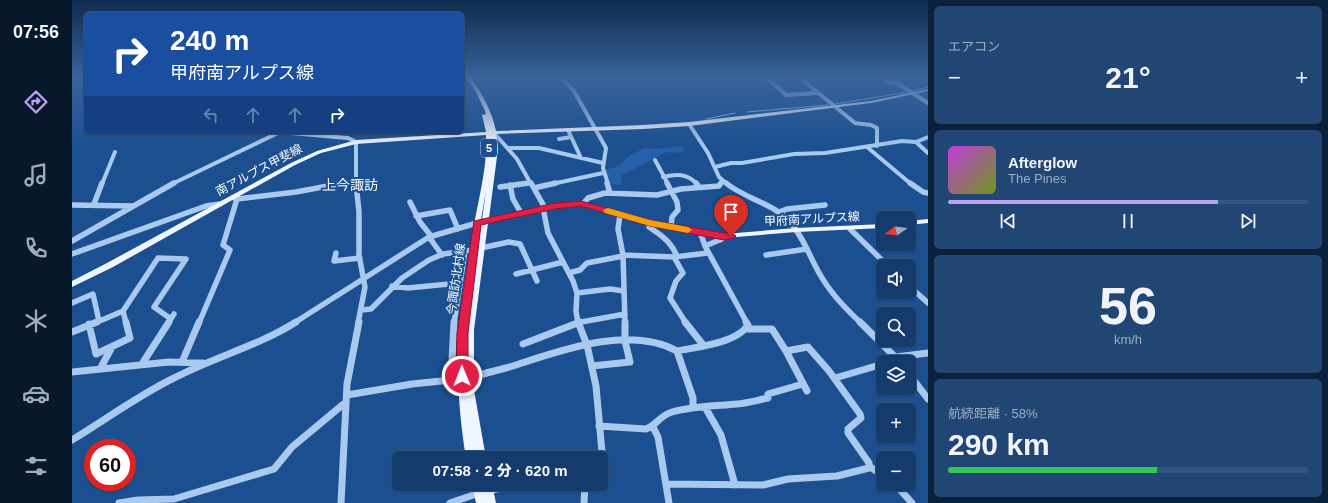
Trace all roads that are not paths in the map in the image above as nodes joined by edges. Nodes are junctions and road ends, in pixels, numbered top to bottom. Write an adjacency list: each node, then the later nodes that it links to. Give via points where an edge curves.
1 (479, 100): 12 (main road, 5)
2 (482, 100): 6 (main road, 5)
3 (579, 100): 9 (street)
4 (827, 100): 7 (street)
5 (878, 100): 7 (main road, 南アルプス甲斐線)
6 (486, 107): 11 (main road, via 498,127); 12 (main road, 5)
7 (835, 107): 8 (main road, 南アルプス甲斐線); 20 (street, via 855,123 877,128)
8 (689, 124): 9 (main road, 南アルプス甲斐線); 28 (street)
9 (595, 128): 10 (main road, 南アルプス甲斐線); 27 (street, via 606,148)
10 (568, 130): 11 (main road, 南アルプス甲斐線); 15 (street)
11 (523, 132): 12 (main road, 南アルプス甲斐線)
12 (491, 133): 18 (main road, 南アルプス甲斐線); 22 (street); 55 (main road, 5)
13 (276, 134): 48 (street)
14 (303, 134): 18 (street, via 348,138)
15 (571, 137): 17 (street); 25 (street)
16 (928, 137): 19 (street)
17 (559, 139)
18 (356, 142): 31 (street); 41 (main road, 南アルプス甲斐線, via 305,158)
19 (916, 142): 20 (street, via 902,141); 24 (street)
20 (877, 146): 21 (street)
21 (867, 147): 28 (street, via 826,153 794,154); 40 (street, via 914,187 924,194)
22 (508, 148): 25 (street, via 539,148); 33 (street)
23 (115, 152): 43 (street)
24 (928, 153)
25 (581, 158): 27 (street)
26 (655, 160): 30 (street)
27 (603, 163): 29 (street)
28 (715, 167): 32 (street)
29 (603, 173): 37 (street); 39 (street)
30 (663, 177): 36 (street, via 680,174 692,178); 38 (street)
31 (356, 181): 41 (street, via 296,192); 77 (street, via 360,212)
32 (723, 181): 36 (street, via 718,186); 50 (street)
33 (530, 182): 34 (street); 37 (street)
34 (510, 185): 35 (street); 51 (street, via 513,199)
35 (500, 187)
36 (699, 187): 38 (street)
37 (534, 188): 49 (street)
38 (671, 192): 39 (street, via 654,195); 58 (street, via 678,210 672,217)
39 (610, 193): 45 (street, via 588,198)
40 (928, 193)
41 (234, 198): 44 (main road, 南アルプス甲斐線); 111 (street, via 223,245 230,250)
42 (410, 202): 53 (street)
43 (94, 204): 46 (street); 48 (street)
44 (220, 204): 71 (street, via 206,206); 86 (main road, 南アルプス甲斐線)
45 (582, 204): 49 (main road, 甲府南アルプス線); 52 (main road, 甲府南アルプス線)
46 (72, 205)
47 (825, 205): 50 (street)
48 (132, 206): 66 (street)
49 (544, 208): 51 (main road, 甲府南アルプス線); 79 (street, via 548,233)
50 (779, 212): 62 (street)
51 (521, 213): 55 (main road, 甲府南アルプス線)
52 (620, 215): 57 (main road, 甲府南アルプス線); 75 (street, via 618,229)
53 (416, 216): 60 (street, via 450,210); 65 (street)
54 (928, 220): 56 (main road)
55 (481, 222): 60 (street); 69 (main road, 今諏訪北村線)
56 (916, 222)
57 (650, 223): 58 (main road, 甲府南アルプス線); 76 (street, via 649,227 672,243 676,254)
58 (671, 227): 63 (main road, 甲府南アルプス線)
59 (876, 227): 61 (main road, 甲府南アルプス線)
60 (458, 229): 65 (street)
61 (850, 229): 62 (main road, 甲府南アルプス線); 78 (street)
62 (796, 230): 64 (main road, 甲府南アルプス線); 68 (street)
63 (700, 232): 64 (main road, 甲府南アルプス線); 67 (street)
64 (724, 236): 67 (street)
65 (430, 237): 73 (street); 83 (street)
66 (72, 241)
67 (704, 246): 70 (street)
68 (807, 249): 74 (street); 109 (street, via 830,290)
69 (473, 250): 73 (street); 80 (street, via 509,242 520,244); 85 (street); 128 (main road, 今諏訪北村線, via 462,333 463,392); 129 (main road, 今諏訪北村線, via 470,390)
70 (708, 253): 76 (street); 99 (street, via 748,325)
71 (72, 254)
72 (336, 254): 77 (street, via 334,261)
73 (442, 255): 87 (street, via 408,272)
74 (766, 255)
75 (623, 256): 76 (street); 81 (street, via 587,263 580,270); 88 (street)
76 (674, 257): 104 (street, via 683,273 676,281 670,298)
77 (360, 258): 83 (street)
78 (881, 259)
79 (563, 262): 80 (street); 81 (street)
80 (532, 270): 82 (street); 84 (street)
81 (569, 273): 90 (street)
82 (516, 274)
83 (363, 278): 94 (street, via 365,287); 113 (street, via 270,336)
84 (538, 281)
85 (459, 283): 87 (street, via 408,288); 119 (street, via 452,331)
86 (72, 284)
87 (392, 286): 94 (street, via 371,309)
88 (624, 291): 90 (street, via 610,289); 95 (street)
89 (916, 292): 92 (street)
90 (577, 293): 97 (street)
91 (72, 303): 96 (street, via 93,294)
92 (928, 303)
93 (123, 310): 96 (street); 105 (street, via 130,338); 112 (street, via 158,258 186,259 154,307 173,316)
94 (361, 310): 121 (street)
95 (625, 314): 97 (street); 101 (street)
96 (99, 321): 98 (street)
97 (578, 322): 102 (street); 103 (street)
98 (89, 324): 100 (street); 105 (street, via 96,354)
99 (747, 329): 104 (street); 107 (street, via 772,329)
100 (72, 332)
101 (625, 341): 103 (street); 106 (street, via 662,343); 114 (street, via 630,362)
102 (523, 344)
103 (587, 345): 114 (street); 119 (street, bridge, via 575,346 480,375)
104 (704, 346): 106 (street)
105 (112, 347): 116 (street)
106 (677, 351): 124 (street, via 693,398)
107 (786, 351): 118 (street, via 808,347); 123 (street, via 805,387 768,394 768,398 739,404)
108 (928, 353): 110 (street)
109 (893, 355)
110 (916, 356)
111 (182, 362): 112 (street); 113 (street)
112 (142, 364): 116 (street)
113 (203, 364): 127 (street, via 173,378)
114 (592, 366): 125 (street)
115 (876, 366): 118 (street)
116 (100, 369): 117 (street)
117 (72, 372)
118 (835, 378): 131 (street, via 860,414 861,418 848,429 848,433)
119 (451, 380): 121 (street, via 412,384)
120 (916, 383): 122 (street)
121 (346, 399): 138 (street, via 292,448 274,469 174,499); 139 (street)
122 (928, 399)
123 (705, 407): 124 (street); 134 (street, via 721,435)
124 (693, 408): 126 (street, via 663,415)
125 (599, 426): 126 (street, via 646,429); 130 (street)
126 (653, 427): 133 (street, via 658,437)
127 (72, 440)
128 (471, 451)
129 (480, 451)
130 (602, 451)
131 (869, 466): 132 (street); 134 (street, via 870,468 864,470 837,476)
132 (876, 471)
133 (666, 484): 134 (street); 143 (street)
134 (736, 486)
135 (482, 491): 140 (street); 141 (main road)
136 (585, 491): 142 (street)
137 (902, 491): 144 (street)
138 (118, 503)
139 (341, 503)
140 (450, 503)
141 (491, 503)
142 (584, 503)
143 (669, 503)
144 (912, 503)

